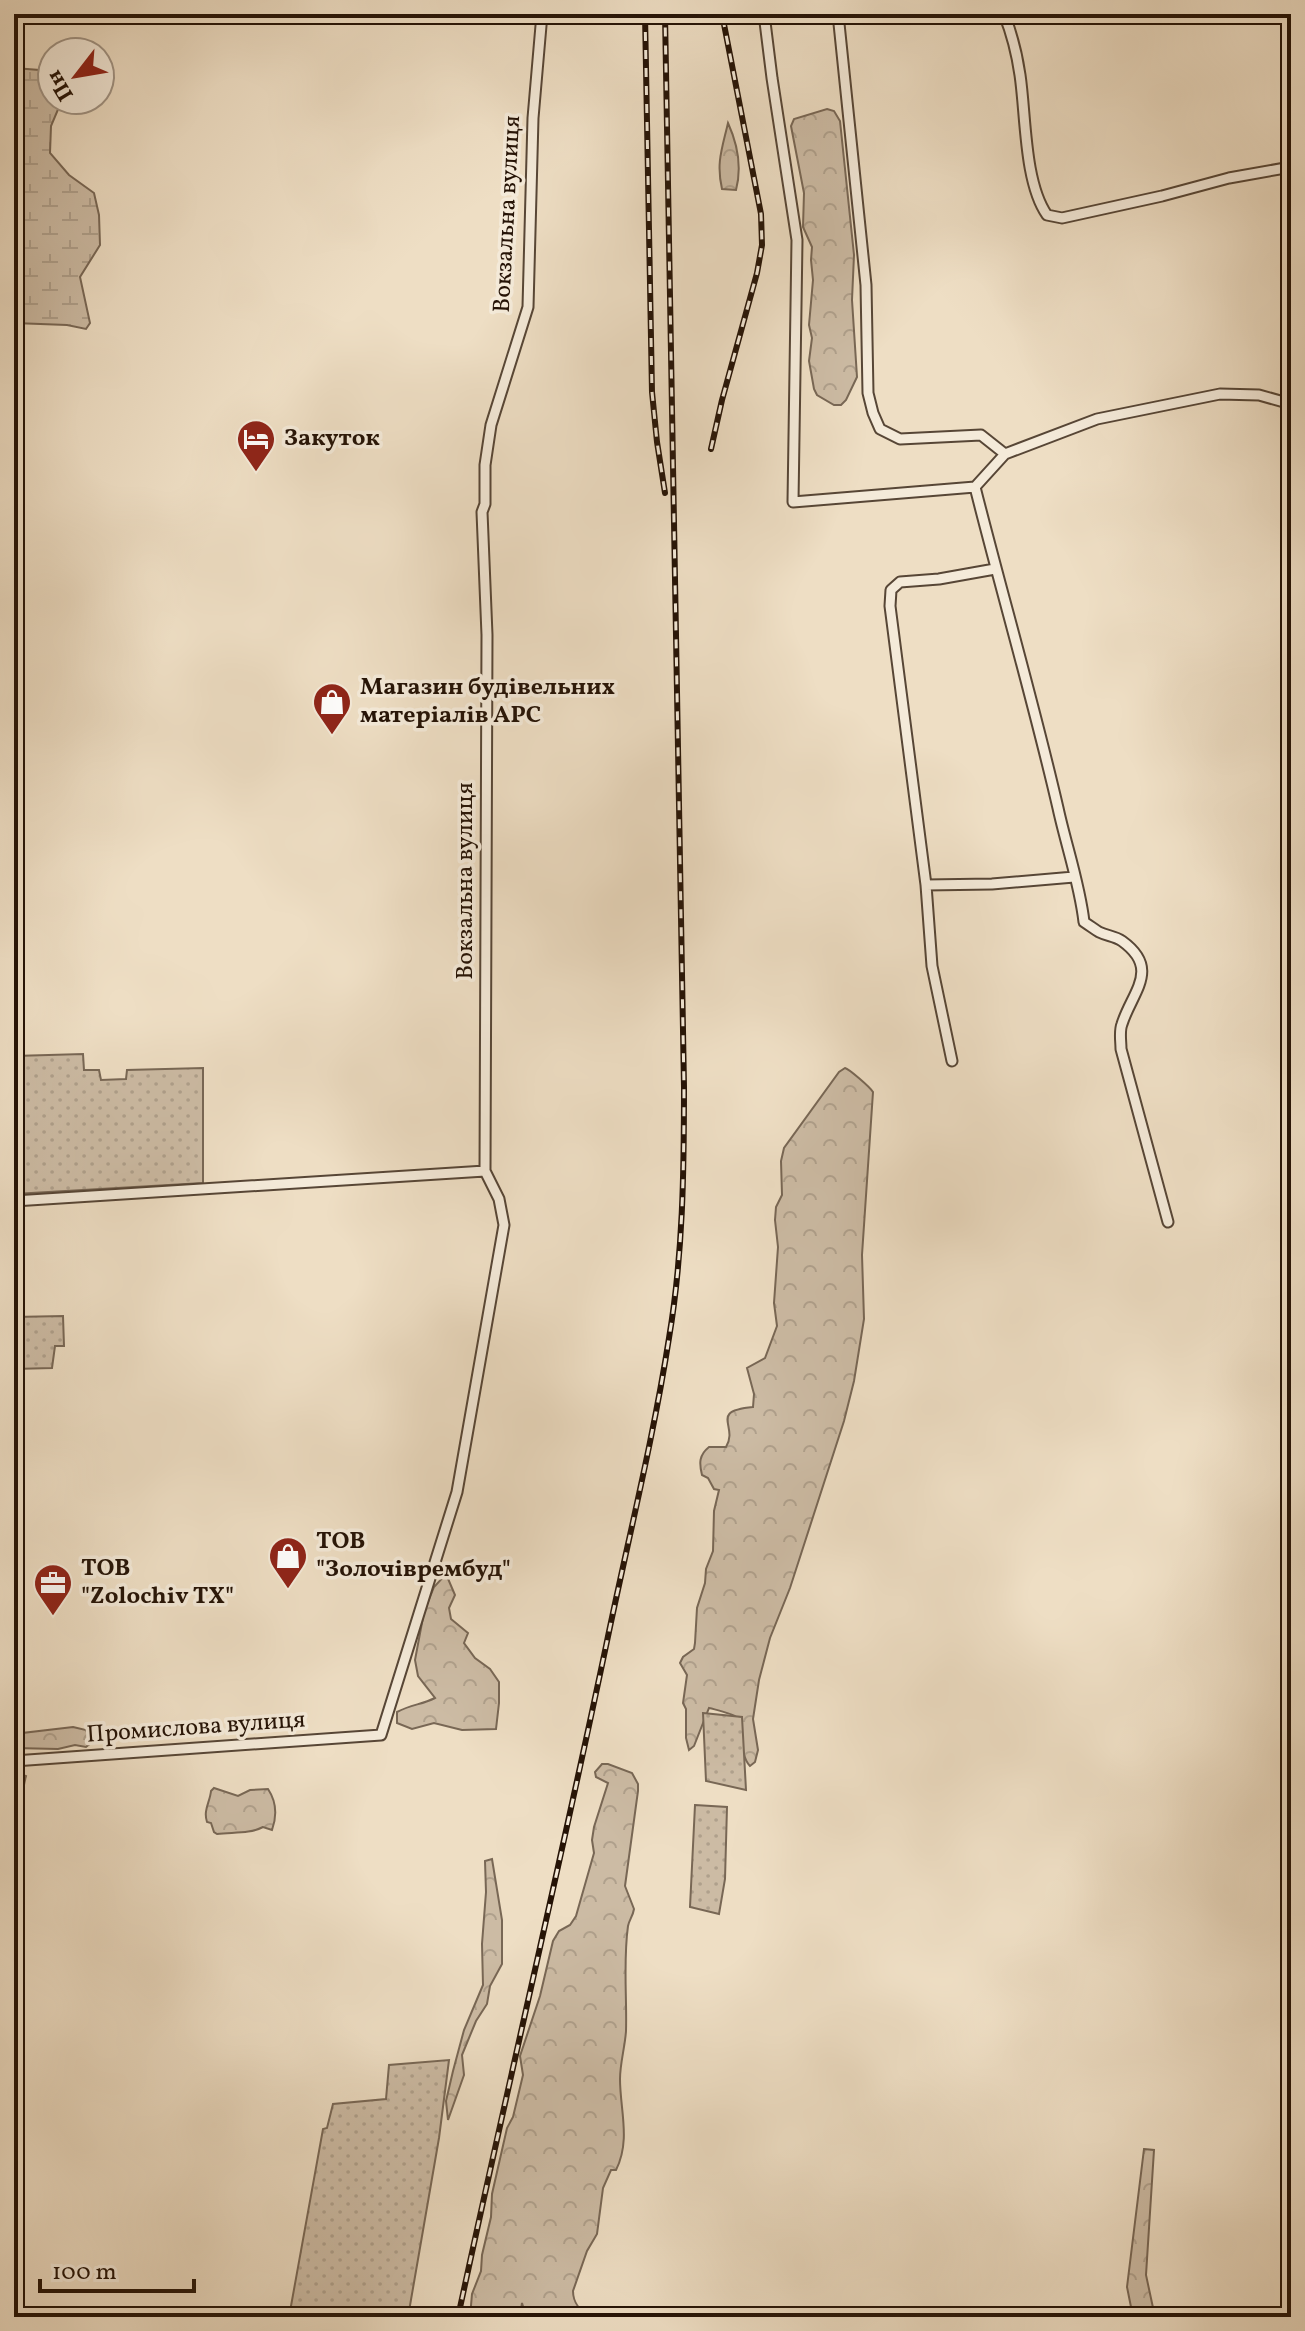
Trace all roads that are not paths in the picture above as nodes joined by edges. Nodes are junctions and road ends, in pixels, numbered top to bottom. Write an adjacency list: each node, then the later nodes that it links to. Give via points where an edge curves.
1 (542, 14): 13 (street, Вокзальна вулиця, via 533,118 528,307 491,425 482,512 487,635)
2 (764, 14): 8 (street, via 797,240 793,502)
3 (838, 14): 7 (street, via 866,285 873,413 880,429 900,439 981,435)
4 (1004, 14): 5 (street, via 1020,75 1037,201 1047,215 1062,218)
5 (1291, 167)
6 (1291, 404): 7 (street, via 1259,395 1220,394 1097,419)
7 (1005, 454): 8 (street)
8 (975, 487): 9 (street)
9 (995, 569): 10 (street); 11 (street, via 900,582 891,590)
10 (1074, 877): 11 (street); 15 (street, via 1084,922 1128,946 1142,968 1142,980 1121,1027 1121,1049)
11 (926, 885): 12 (street, via 932,966)
12 (952, 1061)
13 (485, 1171): 14 (street); 16 (street, Вокзальна вулиця, via 504,1225 457,1492)
14 (14, 1201)
15 (1168, 1222)
16 (381, 1735): 17 (street, Промислова вулиця)
17 (14, 1761)

